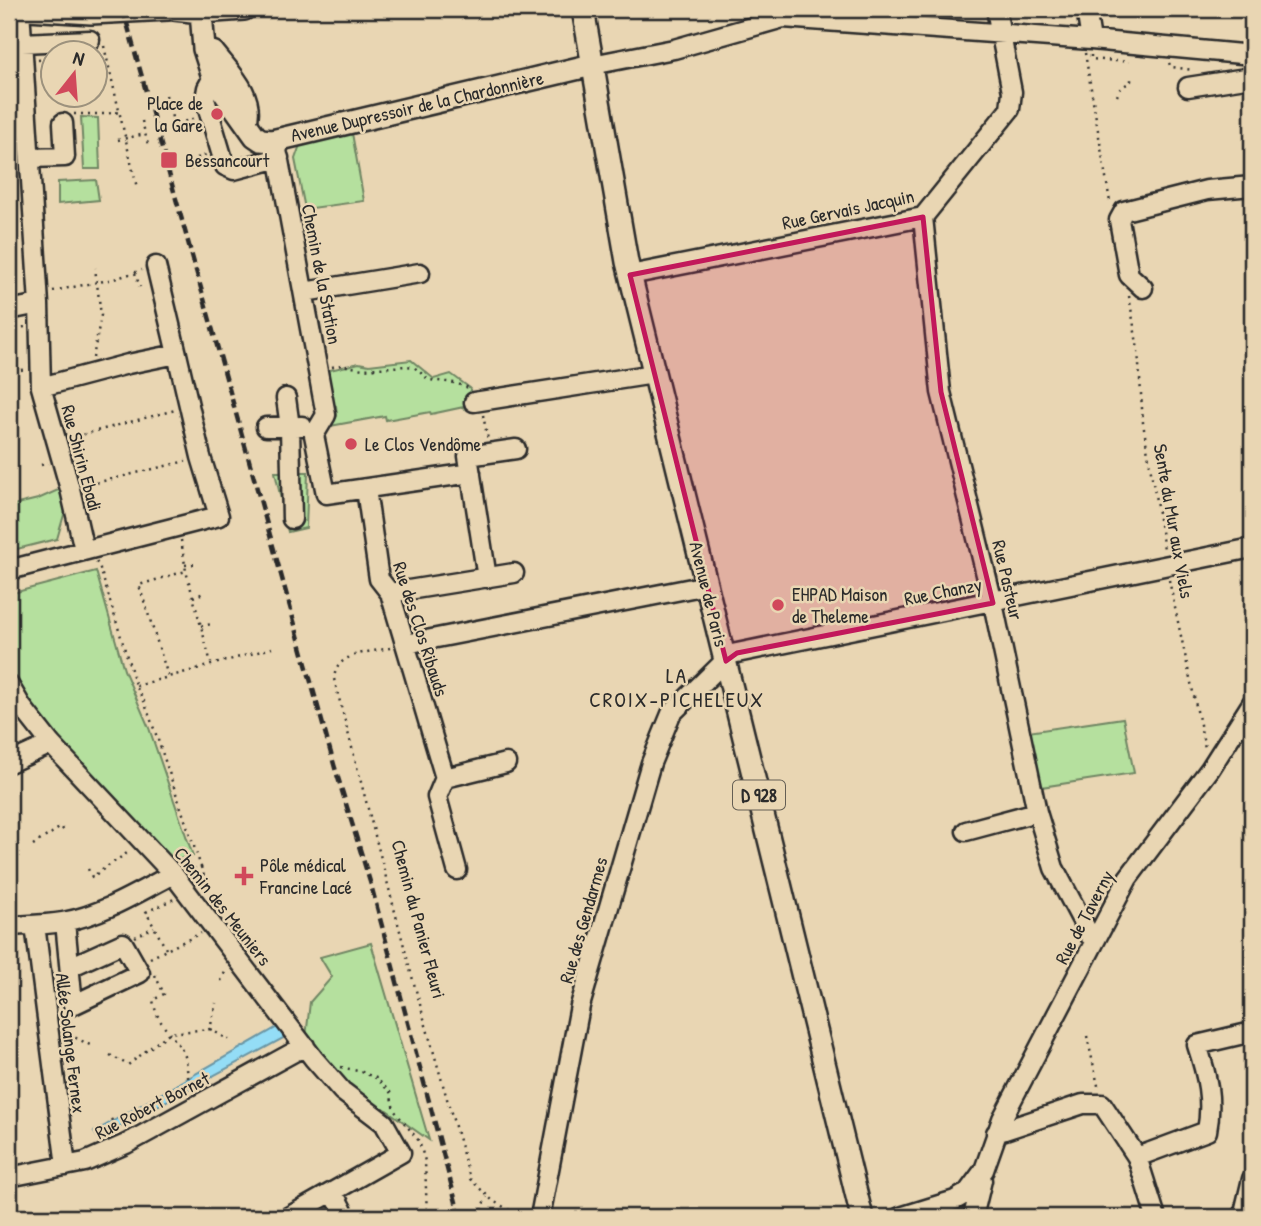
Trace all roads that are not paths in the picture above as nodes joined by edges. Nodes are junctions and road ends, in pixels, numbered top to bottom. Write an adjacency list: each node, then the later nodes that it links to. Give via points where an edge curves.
1 (20, 9): 13 (street, Rue Shirin Ebadi)
2 (28, 9): 8 (main road)
3 (166, 9): 8 (main road); 9 (main road)
4 (244, 9): 9 (main road)
5 (583, 9): 17 (main road, Avenue de Paris / D 928)
6 (996, 9): 11 (street, Rue Gervais Jacquin)
7 (1086, 9): 12 (street)
8 (91, 11)
9 (201, 12): 15 (main road, Avenue Dupressoir de la Chardonnière)
10 (857, 16): 11 (street); 17 (street, via 783,18 674,49)
11 (1001, 38): 12 (street); 26 (street, Rue Gervais Jacquin, via 1012,92 1010,109)
12 (1087, 40): 16 (street)
13 (22, 43): 14 (street); 24 (street, Rue Shirin Ebadi)
14 (38, 43)
15 (204, 50): 18 (main road, Avenue Dupressoir de la Chardonnière); 22 (street, via 214,51 246,93)
16 (1252, 55)
17 (592, 65): 23 (main road, Avenue Dupressoir de la Chardonnière); 29 (main road, Avenue de Paris / D 928)
18 (213, 77): 22 (main road, Avenue Dupressoir de la Chardonnière); 23 (street, via 205,99 225,166 234,170)
19 (1252, 77): 20 (street)
20 (1188, 87)
21 (63, 123): 24 (street, via 65,157)
22 (247, 124): 23 (main road, Avenue Dupressoir de la Chardonnière, via 255,136)
23 (280, 148): 31 (street, Chemin de la Station)
24 (30, 158): 32 (street, Rue Shirin Ebadi)
25 (1252, 186): 30 (street, via 1207,190 1124,211 1119,220 1129,275)
26 (923, 217): 29 (street, Rue Gervais Jacquin); 52 (street, Rue Pasteur, via 941,392)
27 (156, 266): 34 (street)
28 (420, 273): 31 (street)
29 (630, 275): 35 (main road, Avenue de Paris / D 928)
30 (1143, 288)
31 (304, 292): 39 (street, Chemin de la Station, via 319,369)
32 (43, 298): 33 (street); 36 (street, Rue Shirin Ebadi)
33 (9, 310)
34 (177, 354): 36 (street); 46 (street, via 219,516)
35 (645, 376): 38 (street); 50 (main road, Avenue de Paris / D 928)
36 (41, 387): 46 (street, Rue Shirin Ebadi)
37 (286, 398): 39 (street)
38 (478, 402)
39 (315, 422): 40 (street); 43 (street, via 326,494); 44 (street, via 290,472)
40 (266, 427)
41 (516, 449): 42 (street, via 468,456)
42 (471, 472): 43 (street); 49 (street)
43 (366, 489): 51 (street, Rue des Clos Ribauds, via 379,579)
44 (292, 519)
45 (1252, 548): 52 (street, Rue Chanzy)
46 (84, 550): 47 (street)
47 (9, 570)
48 (514, 573): 49 (street)
49 (487, 578): 51 (street)
50 (707, 585): 53 (street); 54 (main road, Avenue de Paris / D 928)
51 (390, 593): 53 (street, Rue des Clos Ribauds)
52 (993, 603): 54 (street, Rue Chanzy, via 732,654); 61 (street, Rue Pasteur)
53 (400, 646): 60 (street, Rue des Clos Ribauds)
54 (726, 661): 81 (street, Rue des Gendarmes, via 671,714 651,763 580,1006); 82 (main road, Avenue de Paris / D 928)
55 (9, 685): 57 (street, Chemin des Meuniers)
56 (1252, 703): 68 (street, Rue de Taverny, via 1128,878)
57 (51, 744): 58 (street); 64 (street, Chemin des Meuniers)
58 (9, 763)
59 (506, 763): 60 (street)
60 (445, 778): 63 (street, Rue des Clos Ribauds, via 437,797)
61 (1037, 812): 62 (street); 68 (street, Rue Pasteur, via 1054,868 1090,936)
62 (965, 831)
63 (457, 870)
64 (173, 874): 65 (street); 71 (street, Chemin des Meuniers)
65 (65, 922): 66 (street); 69 (street)
66 (35, 925): 67 (street); 74 (street, Allée Solange Fernex)
67 (9, 926)
68 (1096, 939): 72 (street, Rue de Taverny)
69 (69, 967): 69 (street, via 73,1005 140,973 123,943)
70 (1252, 1032): 73 (street, via 1197,1045 1208,1079 1208,1131)
71 (305, 1046): 74 (street, Rue Robert Bornet, via 126,1144); 78 (street, Chemin des Meuniers, via 342,1091 384,1123 401,1153)
72 (996, 1133): 73 (street, via 1083,1104 1102,1104); 75 (street, Rue de Taverny)
73 (1137, 1157): 85 (street)
74 (66, 1166): 76 (street, Rue Robert Bornet)
75 (984, 1170): 83 (street, Rue de Taverny, via 967,1193 955,1200); 84 (street, Rue de Taverny)
76 (9, 1177)
77 (1252, 1179): 86 (street)
78 (333, 1192): 79 (street); 80 (street)
79 (288, 1217)
80 (346, 1217)
81 (540, 1217)
82 (862, 1217)
83 (900, 1217)
84 (973, 1217)
85 (1156, 1217)
86 (1243, 1217)

